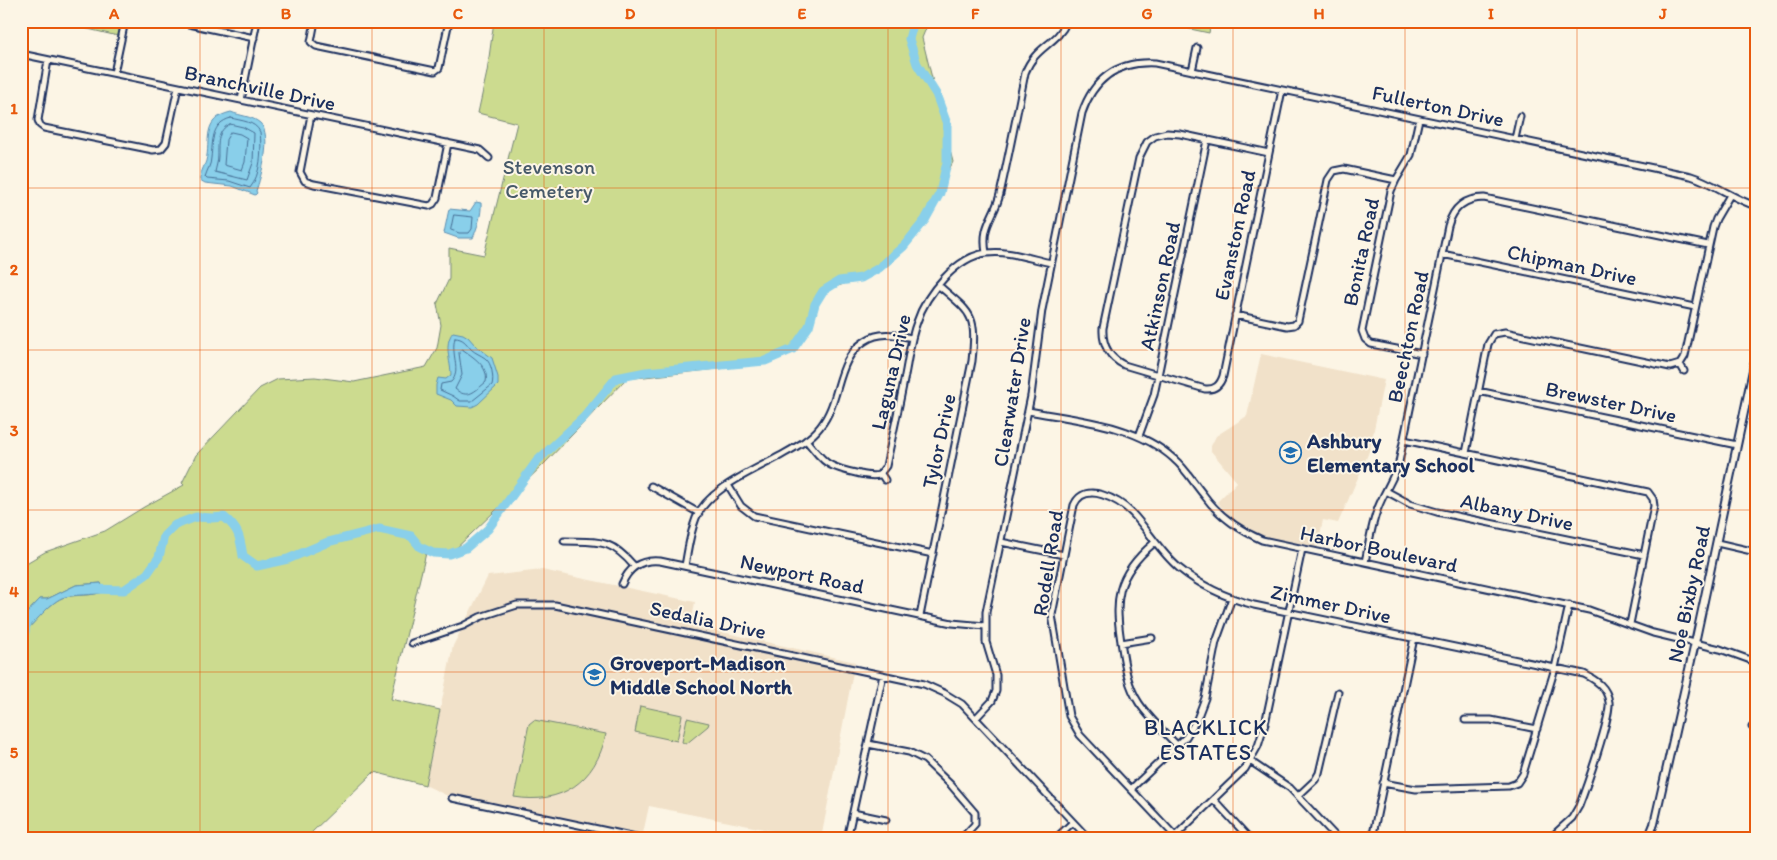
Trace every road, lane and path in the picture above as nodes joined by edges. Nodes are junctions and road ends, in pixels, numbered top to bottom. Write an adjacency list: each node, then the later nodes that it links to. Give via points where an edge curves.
1 (125, 21): 12 (street)
2 (175, 21): 7 (street)
3 (257, 21): 7 (street)
4 (315, 21): 5 (street, via 311,42 316,46 435,71 439,68)
5 (449, 21)
6 (1067, 21): 31 (street, via 1056,38 1033,57 1025,73 1000,196 986,227)
7 (254, 38): 16 (street)
8 (1198, 48): 11 (street)
9 (21, 54): 10 (street, Branchville Drive)
10 (48, 60): 12 (street, Branchville Drive); 14 (street, via 38,114 40,125 82,137 153,150 163,147)
11 (1192, 71): 13 (street, Fullerton Drive, via 1139,63); 15 (street, Fullerton Drive)
12 (114, 73): 14 (street, Branchville Drive)
13 (1109, 74): 33 (street, Clearwater Drive, via 1092,91 1082,113)
14 (178, 87): 16 (street, Branchville Drive)
15 (1282, 90): 19 (street, Fullerton Drive); 23 (street, Evanston Road)
16 (241, 100): 17 (street, Branchville Drive)
17 (311, 115): 22 (street, Branchville Drive); 22 (street, via 300,169 305,181 420,206 427,207 437,198)
18 (1520, 116): 20 (street)
19 (1419, 118): 20 (street, Fullerton Drive); 27 (street, Bonita Road, via 1411,155)
20 (1515, 139): 28 (street, Fullerton Drive, via 1691,176)
21 (1207, 140): 23 (street); 44 (street, Atkinson Road); 44 (street, via 1162,134 1147,142 1139,158 1103,328 1103,339 1114,359)
22 (448, 143): 24 (street, Branchville Drive, via 480,150)
23 (1269, 153): 36 (street, Evanston Road)
24 (489, 158)
25 (1330, 166): 26 (street)
26 (1334, 172): 27 (street, via 1344,169); 36 (street, via 1328,180 1296,327)
27 (1396, 180): 38 (street, Bonita Road, via 1388,203 1362,331)
28 (1730, 195): 29 (street, Fullerton Drive); 30 (street, via 1716,219)
29 (1756, 206)
30 (1708, 245): 32 (street, Beechton Road, via 1484,198 1471,199 1459,206 1449,221); 35 (street)
31 (986, 253): 33 (street, Laguna Drive); 34 (street, Laguna Drive, via 965,262)
32 (1442, 254): 35 (street, Chipman Drive); 40 (street, Beechton Road)
33 (1051, 263): 46 (street, Clearwater Drive)
34 (938, 285): 37 (street, Laguna Drive, via 920,313); 66 (street, Tylor Drive, via 970,316 974,347)
35 (1695, 307): 42 (street, via 1685,356)
36 (1235, 315): 44 (street, Evanston Road, via 1223,376 1217,389 1205,389)
37 (912, 338): 48 (street, via 881,334 859,345 843,369 830,414); 52 (street, Laguna Drive, via 886,466)
38 (1365, 339): 39 (street); 40 (street, Bonita Road, via 1377,346)
39 (1359, 343)
40 (1422, 354): 49 (street, Beechton Road)
41 (1756, 356): 50 (street, Noe Bixby Road)
42 (1680, 364): 43 (street); 45 (street, via 1670,367 1493,332)
43 (1684, 371)
44 (1158, 375): 47 (street, Atkinson Road)
45 (1478, 391): 50 (street, Brewster Drive); 51 (street)
46 (1028, 411): 47 (street, Harbor Boulevard); 61 (street, Clearwater Drive)
47 (1139, 436): 64 (street, Harbor Boulevard, via 1174,459 1210,504 1231,522 1262,540)
48 (806, 440): 52 (street, via 832,467 871,476); 54 (street)
49 (1404, 440): 51 (street); 57 (street, Beechton Road)
50 (1737, 445): 63 (street, Noe Bixby Road)
51 (1466, 453): 68 (street, via 1654,495)
52 (881, 474): 53 (street)
53 (885, 480)
54 (728, 485): 59 (street, via 713,495); 66 (street, via 741,506 754,516)
55 (650, 486): 59 (street)
56 (1076, 491): 58 (street)
57 (1386, 491): 68 (street, Albany Drive, via 1410,504 1436,512); 69 (street, Beechton Road, via 1375,516)
58 (1080, 496): 62 (street, Zimmer Drive, via 1094,493 1117,502 1131,513); 67 (street, Rodell Road, via 1074,505)
59 (699, 513): 71 (street)
60 (564, 541): 70 (street, via 608,544 622,552)
61 (1001, 542): 67 (street); 78 (street, Clearwater Drive)
62 (1154, 543): 73 (street, Zimmer Drive, via 1192,578); 82 (street, via 1135,561 1118,596 1117,620)
63 (1717, 543): 65 (street); 83 (street, Noe Bixby Road)
64 (1302, 549): 69 (street, Harbor Boulevard); 75 (street)
65 (1756, 552)
66 (933, 554): 76 (street, Tylor Drive)
67 (1064, 555): 95 (street, Rodell Road, via 1052,615 1069,716 1080,735)
68 (1644, 555): 77 (street)
69 (1365, 562): 74 (street, Harbor Boulevard)
70 (634, 566): 71 (street, Newport Road, via 649,560); 72 (street)
71 (685, 566): 76 (street, Newport Road)
72 (622, 584)
73 (1232, 598): 75 (street, Zimmer Drive); 92 (street, via 1216,642 1201,712)
74 (1570, 605): 77 (street, Harbor Boulevard); 85 (street)
75 (1289, 612): 80 (street, Zimmer Drive); 93 (street, via 1265,724)
76 (920, 616): 78 (street, Newport Road)
77 (1630, 624): 83 (street, Harbor Boulevard, via 1652,633)
78 (985, 626): 88 (street, Clearwater Drive, via 986,642 996,675 996,691 992,701)
79 (1152, 638): 82 (street)
80 (1414, 638): 85 (street, Zimmer Drive); 94 (street)
81 (412, 643): 86 (street, Sedalia Drive, via 517,605 555,605)
82 (1121, 643): 92 (street, via 1128,680 1135,697)
83 (1696, 643): 84 (street, Harbor Boulevard); 114 (street, Noe Bixby Road)
84 (1756, 662)
85 (1555, 668): 90 (street); 113 (street, Zimmer Drive, via 1596,680 1609,702 1583,797 1572,818)
86 (883, 676): 88 (street, Sedalia Drive, via 924,684 944,692); 91 (street)
87 (1338, 692): 96 (street, via 1319,773)
88 (976, 718): 103 (street, Sedalia Drive)
89 (1465, 720): 90 (street, via 1491,720)
90 (1537, 729): 94 (street, via 1519,785 1416,789)
91 (868, 744): 99 (street); 101 (street, via 909,752 925,760 973,809)
92 (1177, 745): 95 (street)
93 (1250, 761): 96 (street); 98 (street)
94 (1383, 782): 112 (street)
95 (1131, 789): 104 (street, Rodell Road)
96 (1298, 796): 111 (street)
97 (452, 798): 105 (street)
98 (1214, 800): 104 (street); 110 (street)
99 (853, 812): 100 (street); 106 (street)
100 (886, 820)
101 (976, 820): 102 (street); 107 (street)
102 (982, 820)
103 (1073, 822): 108 (street); 109 (street, Sedalia Drive)
104 (1174, 837)
105 (645, 839)
106 (847, 839)
107 (961, 839)
108 (1055, 839)
109 (1089, 839)
110 (1250, 839)
111 (1338, 839)
112 (1372, 839)
113 (1549, 839)
114 (1648, 839)

